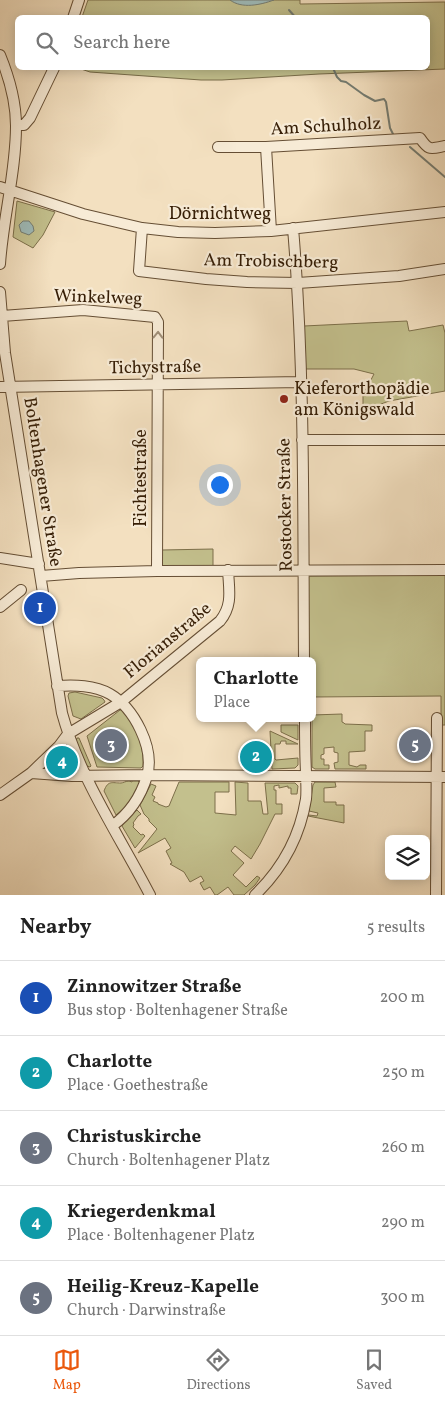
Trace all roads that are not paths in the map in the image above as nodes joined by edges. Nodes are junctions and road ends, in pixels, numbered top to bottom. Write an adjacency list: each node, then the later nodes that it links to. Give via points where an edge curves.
1 (79, 0): 2 (street)
2 (74, 15)
3 (0, 55): 5 (street, via 12,90)
4 (53, 70): 5 (street, via 30,118 24,125)
5 (16, 125): 9 (street, via 14,158)
6 (445, 146): 8 (street, Am Schulholz, via 427,148 420,138)
7 (218, 147): 8 (street, Am Schulholz)
8 (266, 147): 13 (street)
9 (5, 189): 11 (street, Dörnichtweg, via 83,214); 14 (street)
10 (445, 212): 12 (street, Dörnichtweg)
11 (142, 228): 13 (street, Dörnichtweg, via 206,233); 16 (street, Am Trobischberg, via 139,271 214,279)
12 (293, 228): 13 (street, Dörnichtweg); 16 (street, Rostocker Straße)
13 (271, 232)
14 (0, 264)
15 (445, 269): 16 (street, Am Trobischberg, via 399,276)
16 (298, 282): 19 (street, Rostocker Straße)
17 (0, 292): 18 (street, Boltenhagener Straße)
18 (2, 316): 20 (street, Winkelweg, one-way to 18, via 158,322 155,317 83,310); 21 (street, Boltenhagener Straße)
19 (301, 382): 20 (street, Tichystraße); 22 (street, Rostocker Straße)
20 (158, 384): 21 (street, Tichystraße); 28 (street, Fichtestraße)
21 (5, 387): 25 (street, Boltenhagener Straße)
22 (302, 440): 23 (street); 29 (street, Rostocker Straße)
23 (445, 440)
24 (0, 558): 25 (street)
25 (39, 564): 30 (street, Boltenhagener Straße)
26 (228, 570): 28 (street); 29 (street); 35 (street, Florianstraße, via 230,604 226,614)
27 (445, 570): 29 (street)
28 (157, 571): 30 (street)
29 (303, 571): 33 (street, Rostocker Straße)
30 (41, 576): 34 (street, Boltenhagener Straße)
31 (21, 590): 32 (street)
32 (0, 607)
33 (304, 657)
34 (58, 686): 35 (street, via 98,689); 38 (street, Boltenhagener Straße)
35 (121, 702): 38 (street, Florianstraße); 40 (street, via 144,736)
36 (437, 718): 43 (street)
37 (305, 722): 41 (street)
38 (68, 734): 39 (street, Florianstraße); 42 (street, Boltenhagener Straße)
39 (31, 773): 42 (street); 44 (street, Florianstraße)
40 (147, 775): 41 (street); 42 (street); 45 (street, via 134,805)
41 (306, 775): 43 (street); 47 (street, via 306,798 294,841 274,875)
42 (86, 776): 45 (street, Boltenhagener Straße)
43 (441, 777): 48 (street)
44 (0, 795)
45 (112, 826): 46 (street, Boltenhagener Straße)
46 (150, 895)
47 (255, 895)
48 (436, 895)

